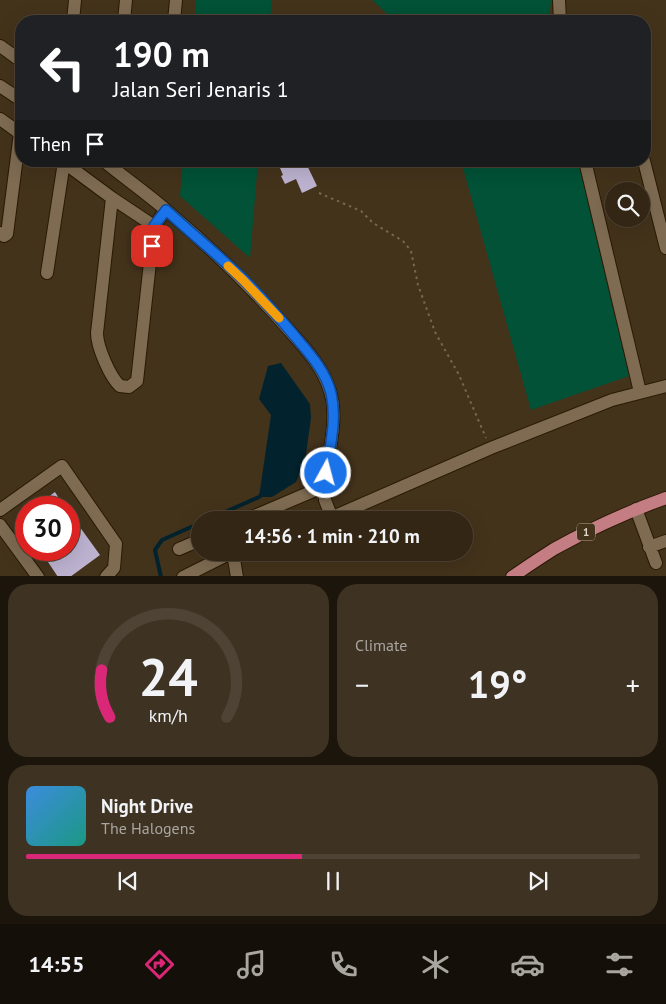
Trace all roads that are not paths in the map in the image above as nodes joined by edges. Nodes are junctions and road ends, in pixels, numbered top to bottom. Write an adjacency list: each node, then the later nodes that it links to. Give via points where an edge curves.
1 (75, 0): 5 (street)
2 (126, 0): 6 (street)
3 (176, 0): 7 (street)
4 (559, 0): 8 (street)
5 (74, 15)
6 (125, 15)
7 (175, 15)
8 (560, 15)
9 (0, 46): 10 (street)
10 (15, 57)
11 (0, 86): 12 (street)
12 (15, 96)
13 (0, 119): 14 (street)
14 (15, 130)
15 (16, 167): 24 (street, via 7,234)
16 (62, 167): 26 (street)
17 (70, 167): 21 (street)
18 (112, 167): 22 (street)
19 (585, 167): 28 (street)
20 (646, 167): 25 (street)
21 (112, 198): 23 (street); 23 (street, via 97,340 101,354 120,386 137,382)
22 (166, 210): 23 (street); 29 (street, via 243,280 283,322 323,372 333,407)
23 (154, 226)
24 (0, 233)
25 (666, 248)
26 (47, 273)
27 (666, 386): 28 (street)
28 (640, 392): 35 (street, via 491,448)
29 (325, 486): 33 (street); 34 (street)
30 (666, 498): 31 (main road, 1)
31 (636, 509): 39 (street); 48 (main road, 1, via 553,550)
32 (0, 510): 45 (street, via 62,466 116,544 114,568)
33 (266, 511)
34 (327, 511)
35 (347, 511)
36 (0, 525): 44 (street)
37 (666, 541): 39 (street)
38 (191, 544): 40 (street)
39 (649, 547): 43 (street)
40 (179, 549)
41 (216, 561): 46 (street)
42 (234, 561): 47 (street)
43 (656, 563)
44 (38, 576)
45 (106, 576)
46 (183, 576)
47 (237, 576)
48 (512, 576)

